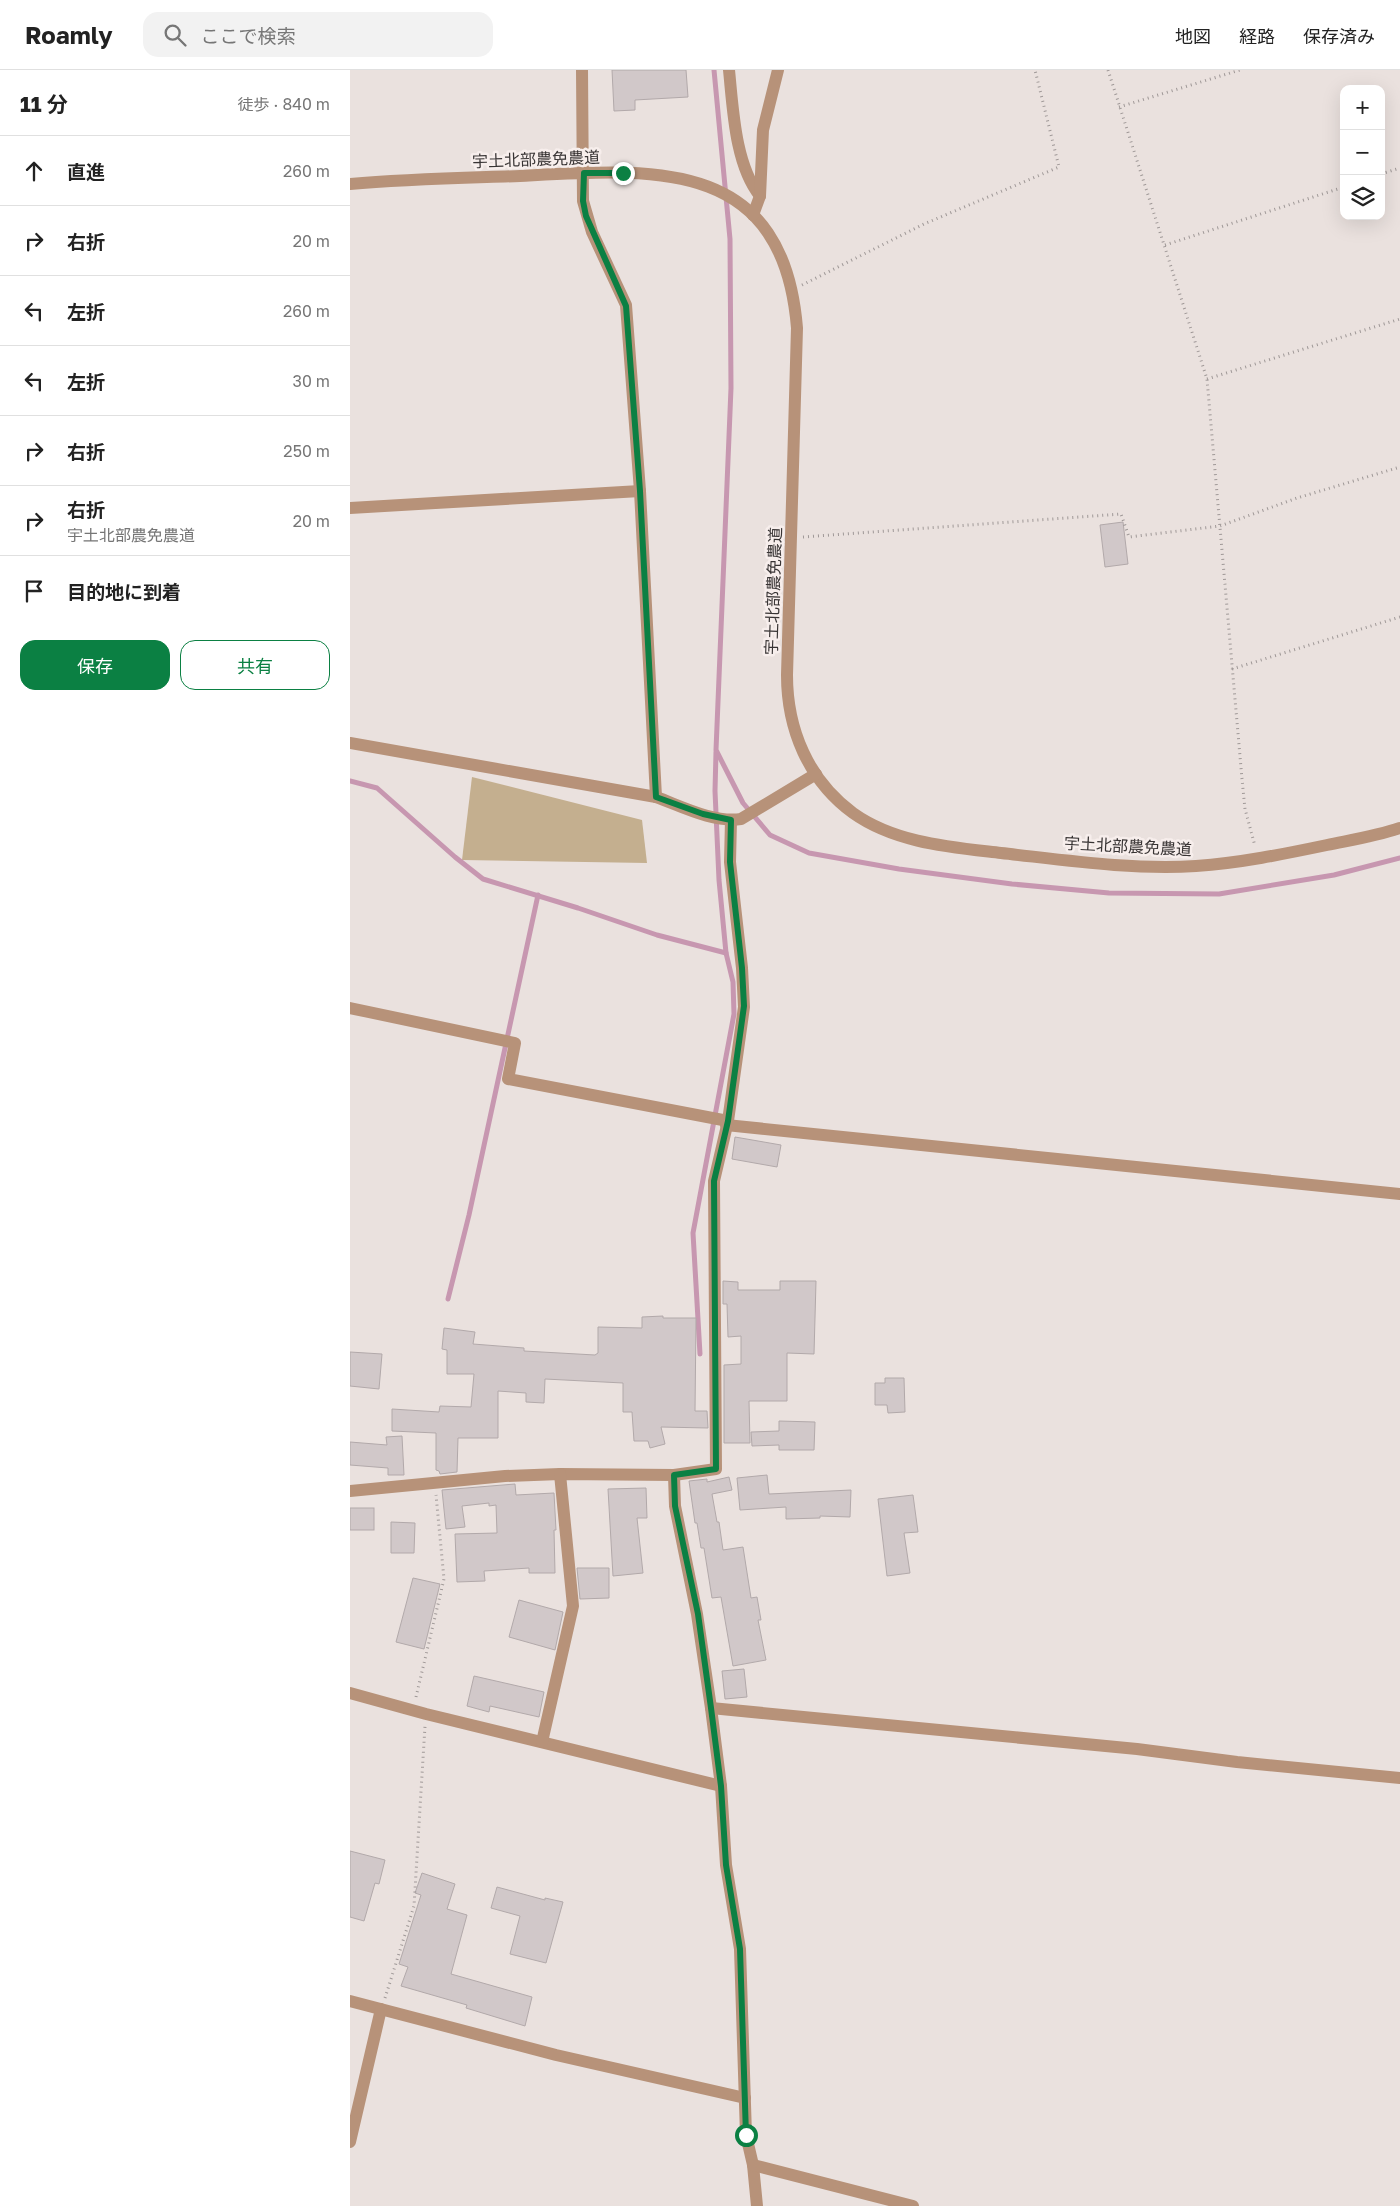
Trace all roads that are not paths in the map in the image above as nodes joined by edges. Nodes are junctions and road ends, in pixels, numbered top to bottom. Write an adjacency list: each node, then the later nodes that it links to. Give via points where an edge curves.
1 (582, 70): 4 (street)
2 (729, 70): 6 (street, via 738,145 754,189)
3 (778, 70): 6 (street, via 763,130)
4 (584, 173): 5 (street, 宇土北部農免農道); 7 (street, 宇土北部農免農道, via 679,177 719,192 740,203); 8 (street, via 586,216 626,306)
5 (350, 184)
6 (760, 196): 7 (street)
7 (753, 215): 11 (street, 宇土北部農免農道, via 777,246 792,290 797,363 788,699 795,733 804,757)
8 (640, 491): 9 (street); 12 (street)
9 (350, 508)
10 (350, 743): 12 (street)
11 (816, 774): 13 (street, via 741,818); 14 (street, 宇土北部農免農道, via 827,790 854,814 918,841 1101,865 1195,866 1259,858)
12 (656, 797): 13 (street)
13 (731, 820): 16 (street, via 730,862 744,1006)
14 (1400, 828)
15 (350, 1008): 16 (street, via 515,1043 508,1078)
16 (727, 1123): 17 (street); 19 (street, via 714,1181 716,1469)
17 (1400, 1194)
18 (560, 1474): 19 (street); 20 (street, via 504,1476); 23 (street, via 573,1606)
19 (674, 1475): 22 (street, via 675,1506 698,1614)
20 (350, 1491)
21 (350, 1693): 23 (street)
22 (711, 1708): 24 (street); 25 (street)
23 (542, 1742): 25 (street)
24 (1400, 1778)
25 (721, 1786): 28 (street, via 726,1865 740,1949)
26 (350, 2002): 27 (street)
27 (381, 2009): 28 (street, via 556,2055); 29 (street)
28 (745, 2098): 30 (street, via 746,2135)
29 (350, 2142)
30 (753, 2165): 31 (street); 32 (street)
31 (757, 2206)
32 (913, 2206)

